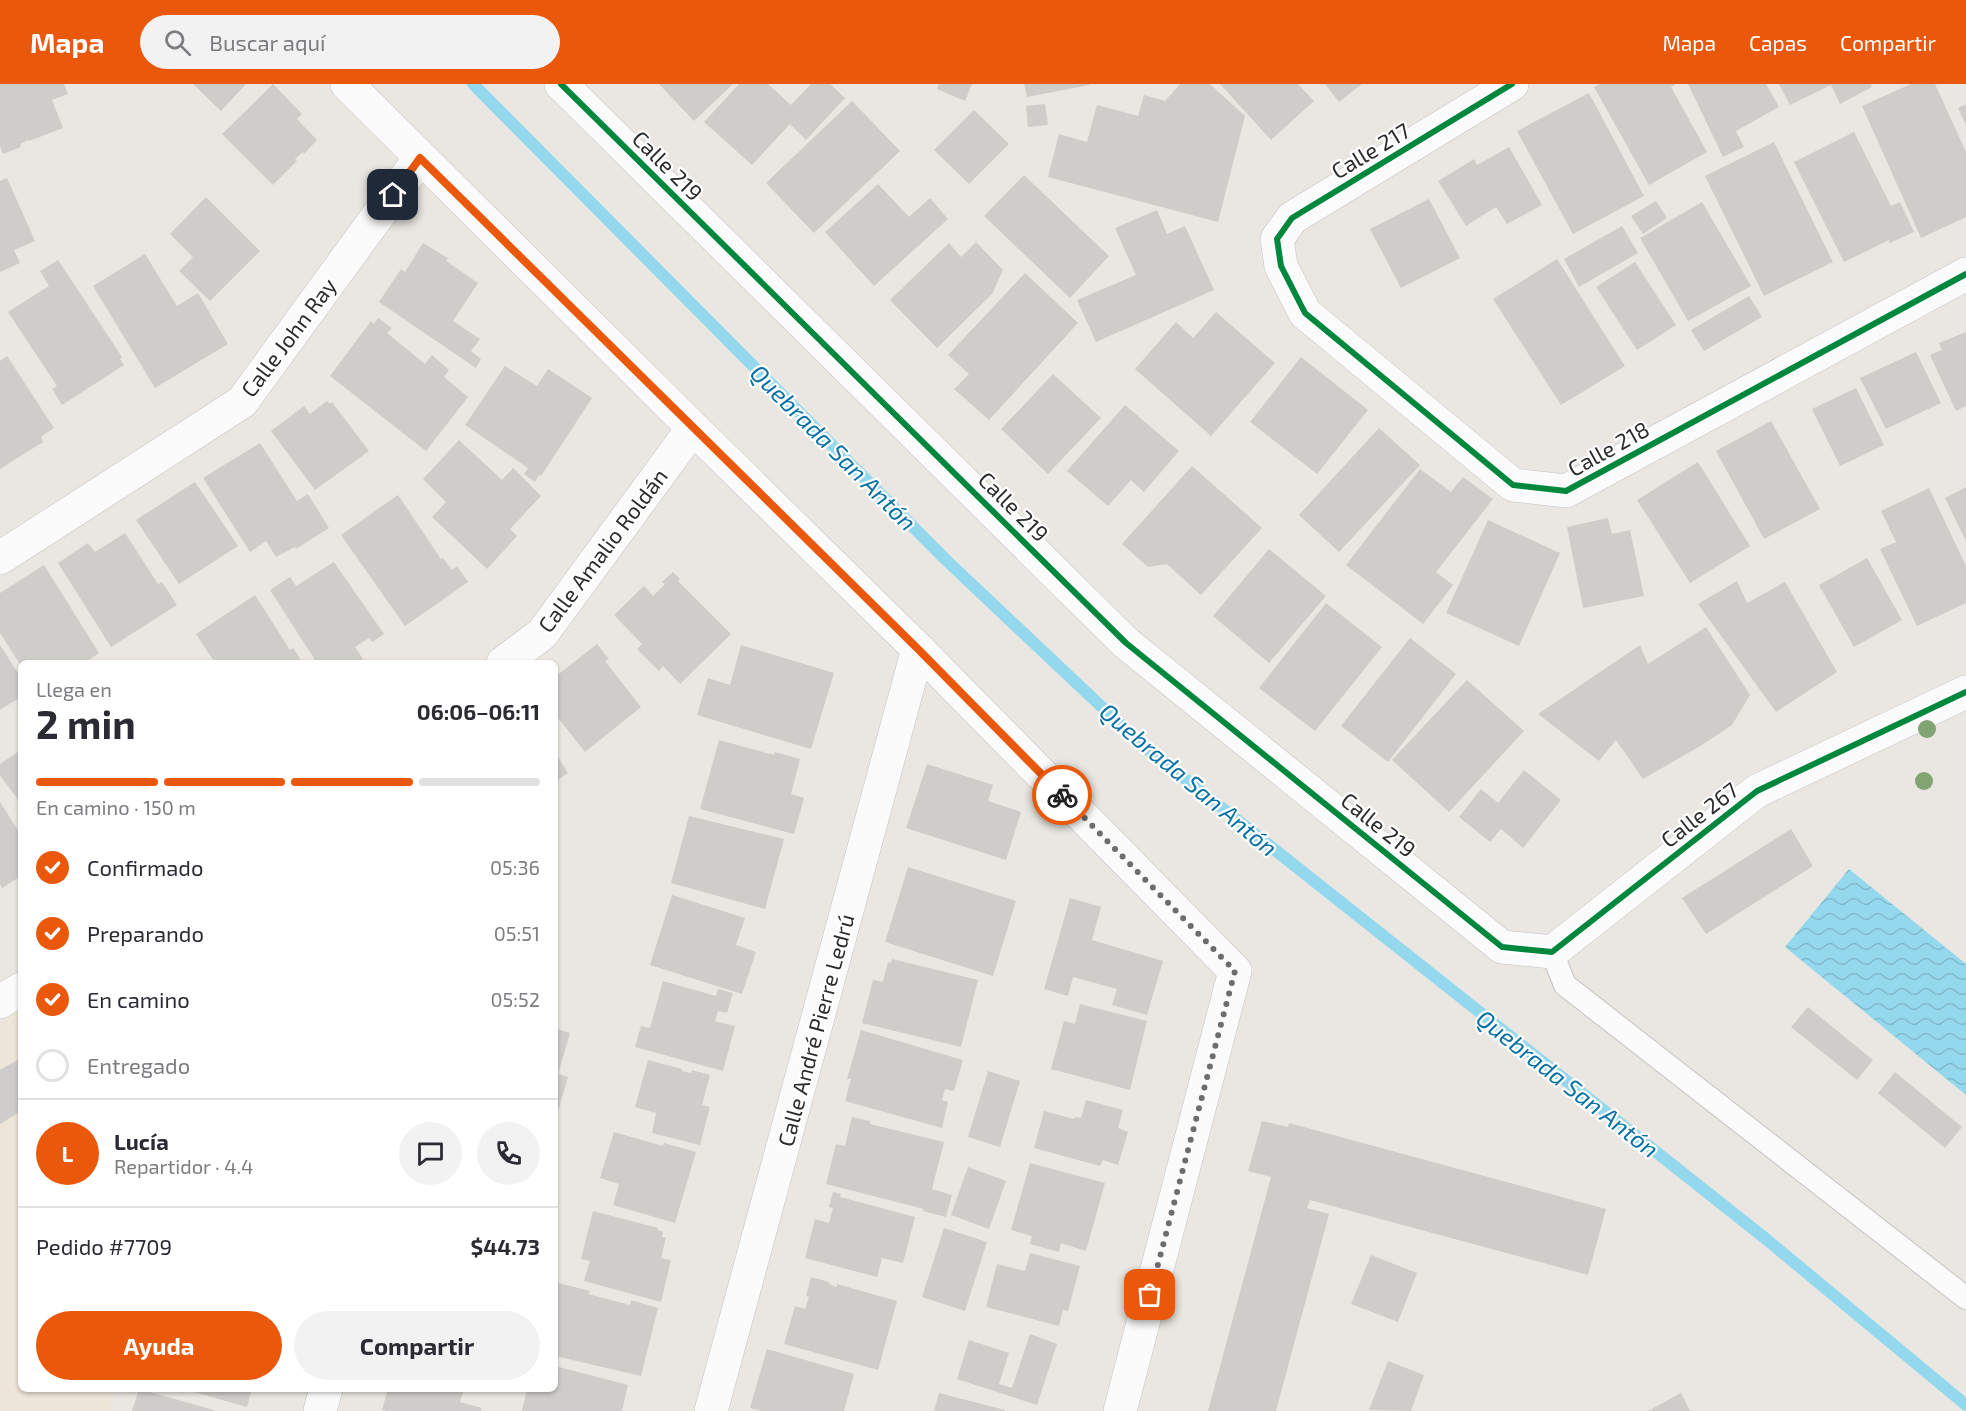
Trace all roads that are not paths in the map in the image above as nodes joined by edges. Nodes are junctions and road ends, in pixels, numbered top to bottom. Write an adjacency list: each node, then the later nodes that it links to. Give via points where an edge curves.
1 (347, 84): 4 (street)
2 (561, 84): 12 (street, Calle 219, via 1126,643 1502,947)
3 (1512, 84): 5 (street, Calle 217, via 1292,218 1277,239)
4 (420, 158): 7 (street); 8 (street, Calle John Ray, via 242,402)
5 (1281, 266): 6 (street, Calle 218, via 1305,313 1513,485 1566,491)
6 (1966, 274)
7 (693, 428): 9 (street); 10 (street, Calle Amalio Roldán, via 542,634)
8 (0, 558)
9 (918, 649): 18 (street, Calle André Pierre Ledrú); 19 (street, via 1235,971)
10 (506, 660)
11 (1966, 692): 12 (street, Calle 267, via 1757,791)
12 (1552, 952): 15 (lane, via 1565,985)
13 (18, 991): 14 (street)
14 (0, 1002)
15 (1966, 1298)
16 (325, 1392): 17 (street)
17 (320, 1411)
18 (711, 1411)
19 (1120, 1411)

